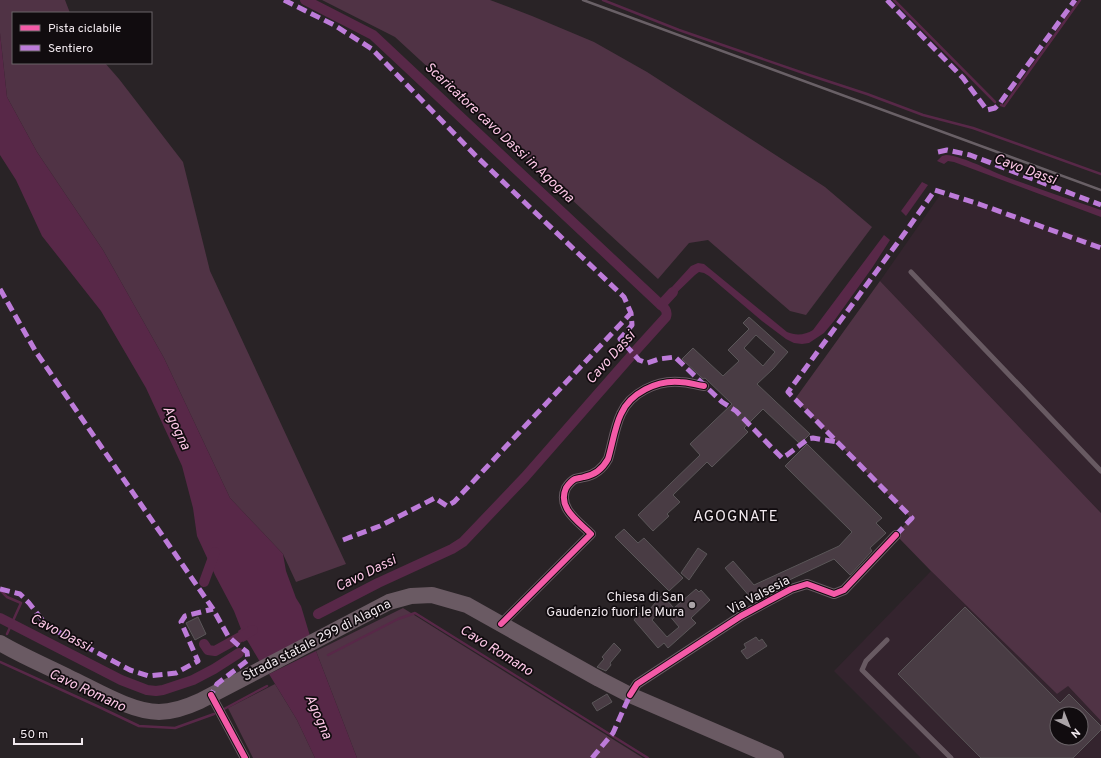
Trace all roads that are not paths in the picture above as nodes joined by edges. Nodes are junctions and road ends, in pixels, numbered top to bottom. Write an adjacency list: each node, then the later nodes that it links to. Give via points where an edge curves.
1 (911, 272): 3 (lane)
2 (704, 386): 5 (street, via 680,382 652,386 625,406 605,464 594,474 575,479 568,484 564,494 564,502 569,512 591,534)
3 (1101, 471)
4 (896, 535): 9 (street, Via Valsesia, via 844,590 834,594 807,584 791,588 741,616 637,684)
5 (501, 624): 8 (main road, Strada statale 299 di Alagna, via 467,605 449,599 432,594 411,596 390,602); 9 (main road, Strada statale 299 di Alagna)
6 (886, 640): 12 (lane, via 866,661 862,670)
7 (3, 645): 8 (main road, Strada statale 299 di Alagna, via 119,702 141,710 175,711)
8 (211, 695): 10 (street)
9 (630, 695): 11 (main road, Strada statale 299 di Alagna)
10 (244, 758)
11 (776, 758)
12 (951, 758)

